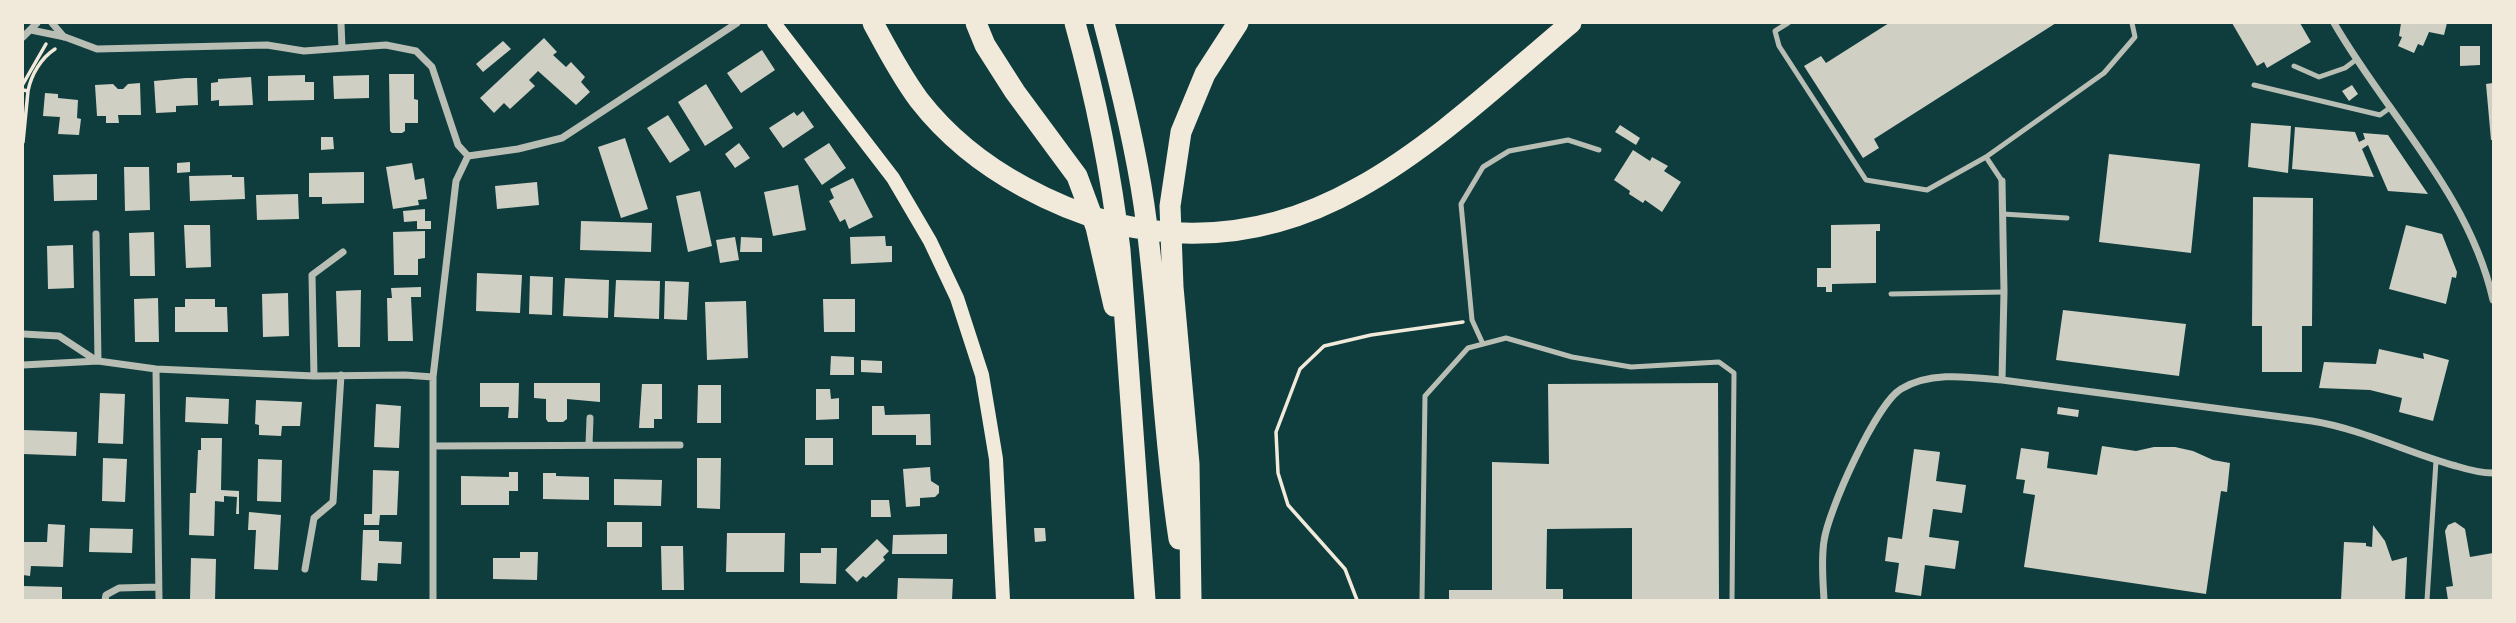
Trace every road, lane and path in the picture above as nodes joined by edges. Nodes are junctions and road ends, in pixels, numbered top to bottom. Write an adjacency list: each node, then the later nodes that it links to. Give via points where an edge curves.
1 (37, 23): 15 (street)
2 (52, 23): 18 (street)
3 (341, 23): 19 (street)
4 (737, 23): 28 (street, via 562,138)
5 (774, 23): 60 (main road, via 893,178 957,298 982,374 996,458)
6 (873, 23): 11 (highway, via 920,101 962,145 1005,177 1060,206 1107,223 1193,233 1273,223 1357,189 1400,162)
7 (976, 23): 42 (highway, via 985,45 1077,176 1086,196)
8 (1075, 23): 42 (highway, via 1114,201)
9 (1104, 23): 62 (highway, via 1144,207 1168,463)
10 (1238, 23): 62 (highway, via 1205,74 1181,132 1170,206 1189,464)
11 (1571, 23)
12 (1788, 23): 29 (lane, via 1775,31 1779,46 1866,180 1927,190)
13 (2132, 23): 29 (lane, via 2135,37 2104,73)
14 (2334, 23): 20 (street)
15 (31, 30): 16 (street); 17 (street)
16 (49, 34): 18 (street); 22 (path, via 44,52)
17 (23, 37)
18 (65, 37): 19 (street, via 97,49 267,44 304,51); 24 (path)
19 (342, 48): 28 (street, via 386,46 416,51 432,67 458,145)
20 (2357, 60): 21 (lane, via 2319,77); 25 (street)
21 (2294, 66)
22 (23, 84)
23 (2254, 85): 25 (lane, via 2380,115)
24 (25, 90): 26 (path)
25 (2391, 107): 37 (street, via 2466,224)
26 (23, 142)
27 (1599, 150): 38 (lane, via 1569,140 1508,151 1483,167 1461,204)
28 (468, 156): 47 (street, via 456,181)
29 (1986, 157): 30 (lane)
30 (2002, 181): 31 (street)
31 (2003, 214): 32 (lane); 35 (street)
32 (2067, 218)
33 (96, 234): 41 (street)
34 (343, 251): 46 (street, via 312,275)
35 (2004, 292): 36 (lane); 48 (street)
36 (1891, 294)
37 (2493, 300)
38 (1472, 320): 40 (lane); 63 (path, via 1324,346 1300,369 1276,432 1278,473 1288,505 1345,569)
39 (23, 334): 41 (street, via 59,336)
40 (1483, 344): 64 (lane, via 1468,348 1424,396); 65 (lane, via 1506,338 1572,357 1631,367 1719,362 1734,373)
41 (97, 361): 43 (street); 44 (street)
42 (1127, 363): 61 (highway)
43 (23, 365)
44 (156, 369): 46 (street); 56 (street)
45 (341, 375): 46 (street); 47 (street); 55 (street, via 333,502 314,518)
46 (314, 376)
47 (433, 377): 52 (street)
48 (2002, 380): 53 (street, via 2342,426); 66 (street, via 1951,376 1921,381 1901,389 1884,404 1835,500 1824,540)
49 (590, 418): 50 (street)
50 (589, 445): 51 (street); 52 (street)
51 (680, 445)
52 (433, 446): 59 (street)
53 (2436, 461): 54 (street); 67 (lane)
54 (2493, 473)
55 (305, 569)
56 (157, 587): 57 (street, via 119,588); 58 (street)
57 (105, 600)
58 (159, 600)
59 (433, 600)
60 (1003, 600)
61 (1145, 600)
62 (1189, 600)
63 (1357, 600)
64 (1422, 600)
65 (1732, 600)
66 (1824, 600)
67 (2427, 600)

